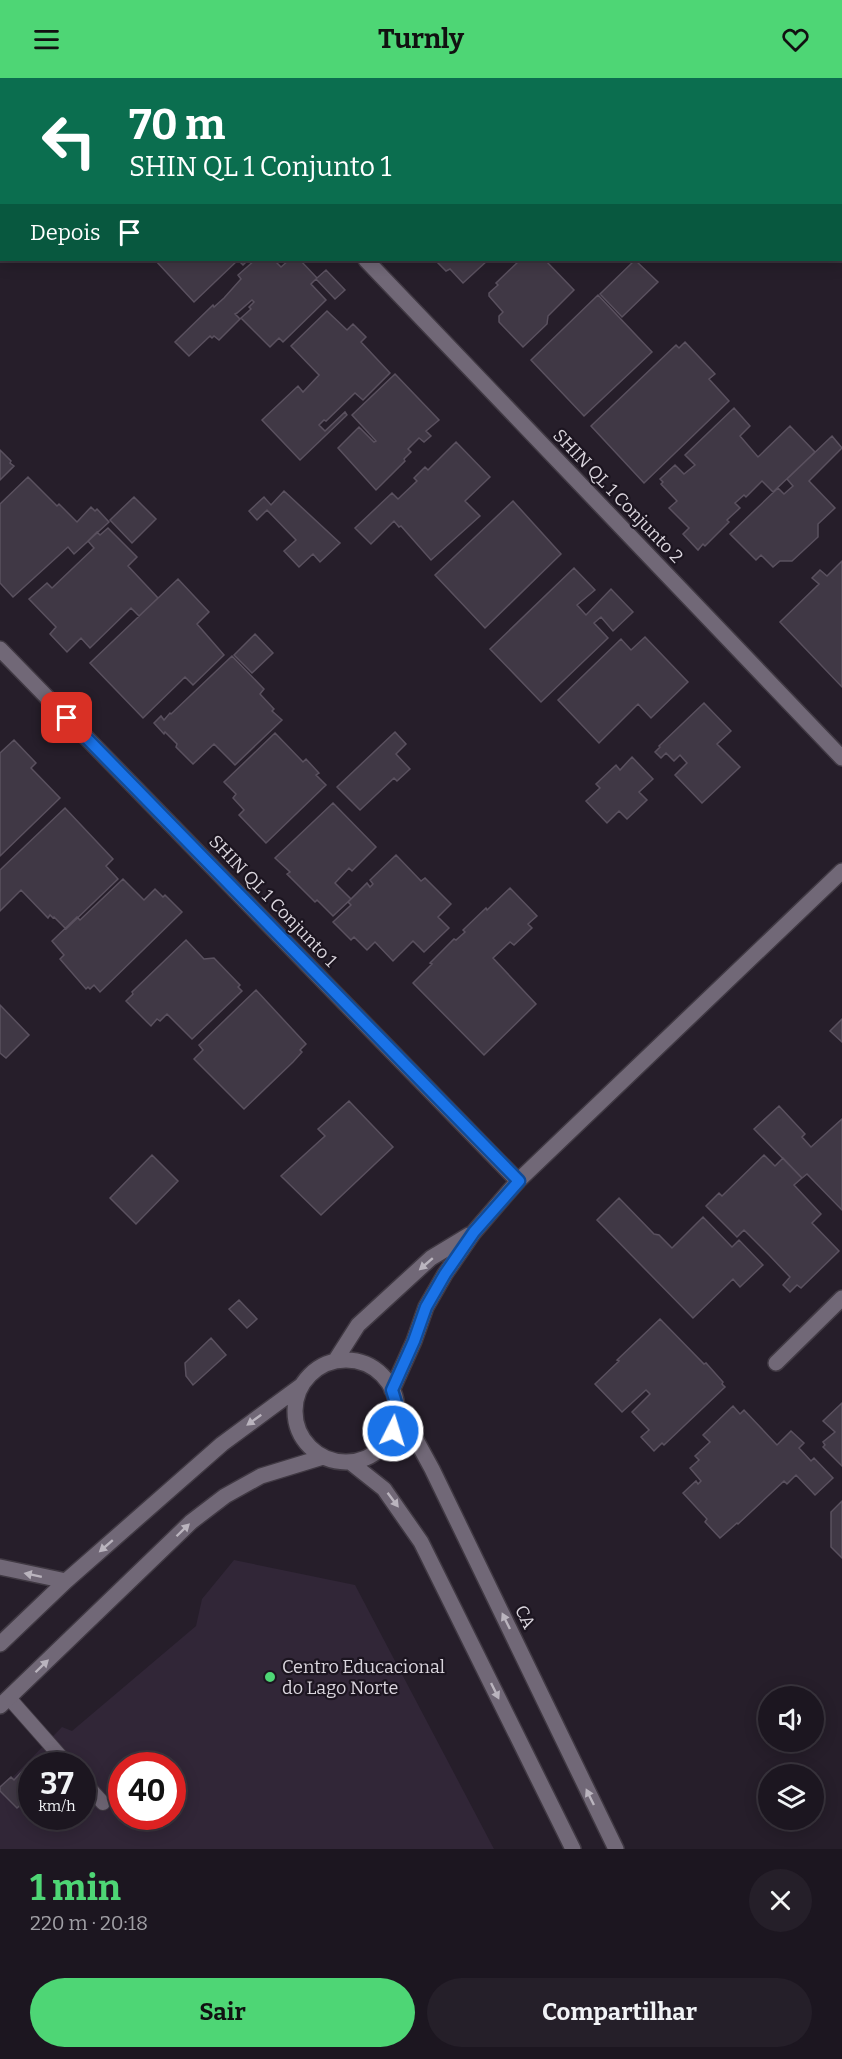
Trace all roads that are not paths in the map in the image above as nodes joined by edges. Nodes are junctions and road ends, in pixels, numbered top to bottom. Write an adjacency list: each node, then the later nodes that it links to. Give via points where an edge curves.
1 (367, 261): 3 (street, SHIN QL 1 Conjunto 2)
2 (0, 649): 5 (street, SHIN QL 1 Conjunto 1)
3 (842, 759)
4 (842, 871): 5 (street)
5 (519, 1181): 6 (street)
6 (474, 1232): 8 (street, one-way to 8, via 431,1258 358,1325); 11 (street, via 426,1307)
7 (842, 1298): 9 (street)
8 (335, 1361): 10 (street, via 310,1374); 11 (street, via 362,1362 385,1378)
9 (776, 1363)
10 (302, 1385): 12 (street, via 296,1398 297,1426 311,1449); 15 (street, one-way to 15, via 222,1444)
11 (394, 1397): 13 (street, via 396,1418 385,1443 375,1453); 22 (street, CA, one-way to 11)
12 (323, 1457): 13 (street); 17 (street, one-way to 12, via 191,1522 225,1496 261,1476)
13 (350, 1462): 21 (street, one-way to 21, via 384,1488 421,1542)
14 (0, 1567): 15 (street, one-way to 14)
15 (66, 1581): 16 (street)
16 (0, 1644)
17 (4, 1702): 18 (lane)
18 (55, 1752)
19 (96, 1795): 20 (lane)
20 (103, 1803)
21 (573, 1849)
22 (616, 1849)

